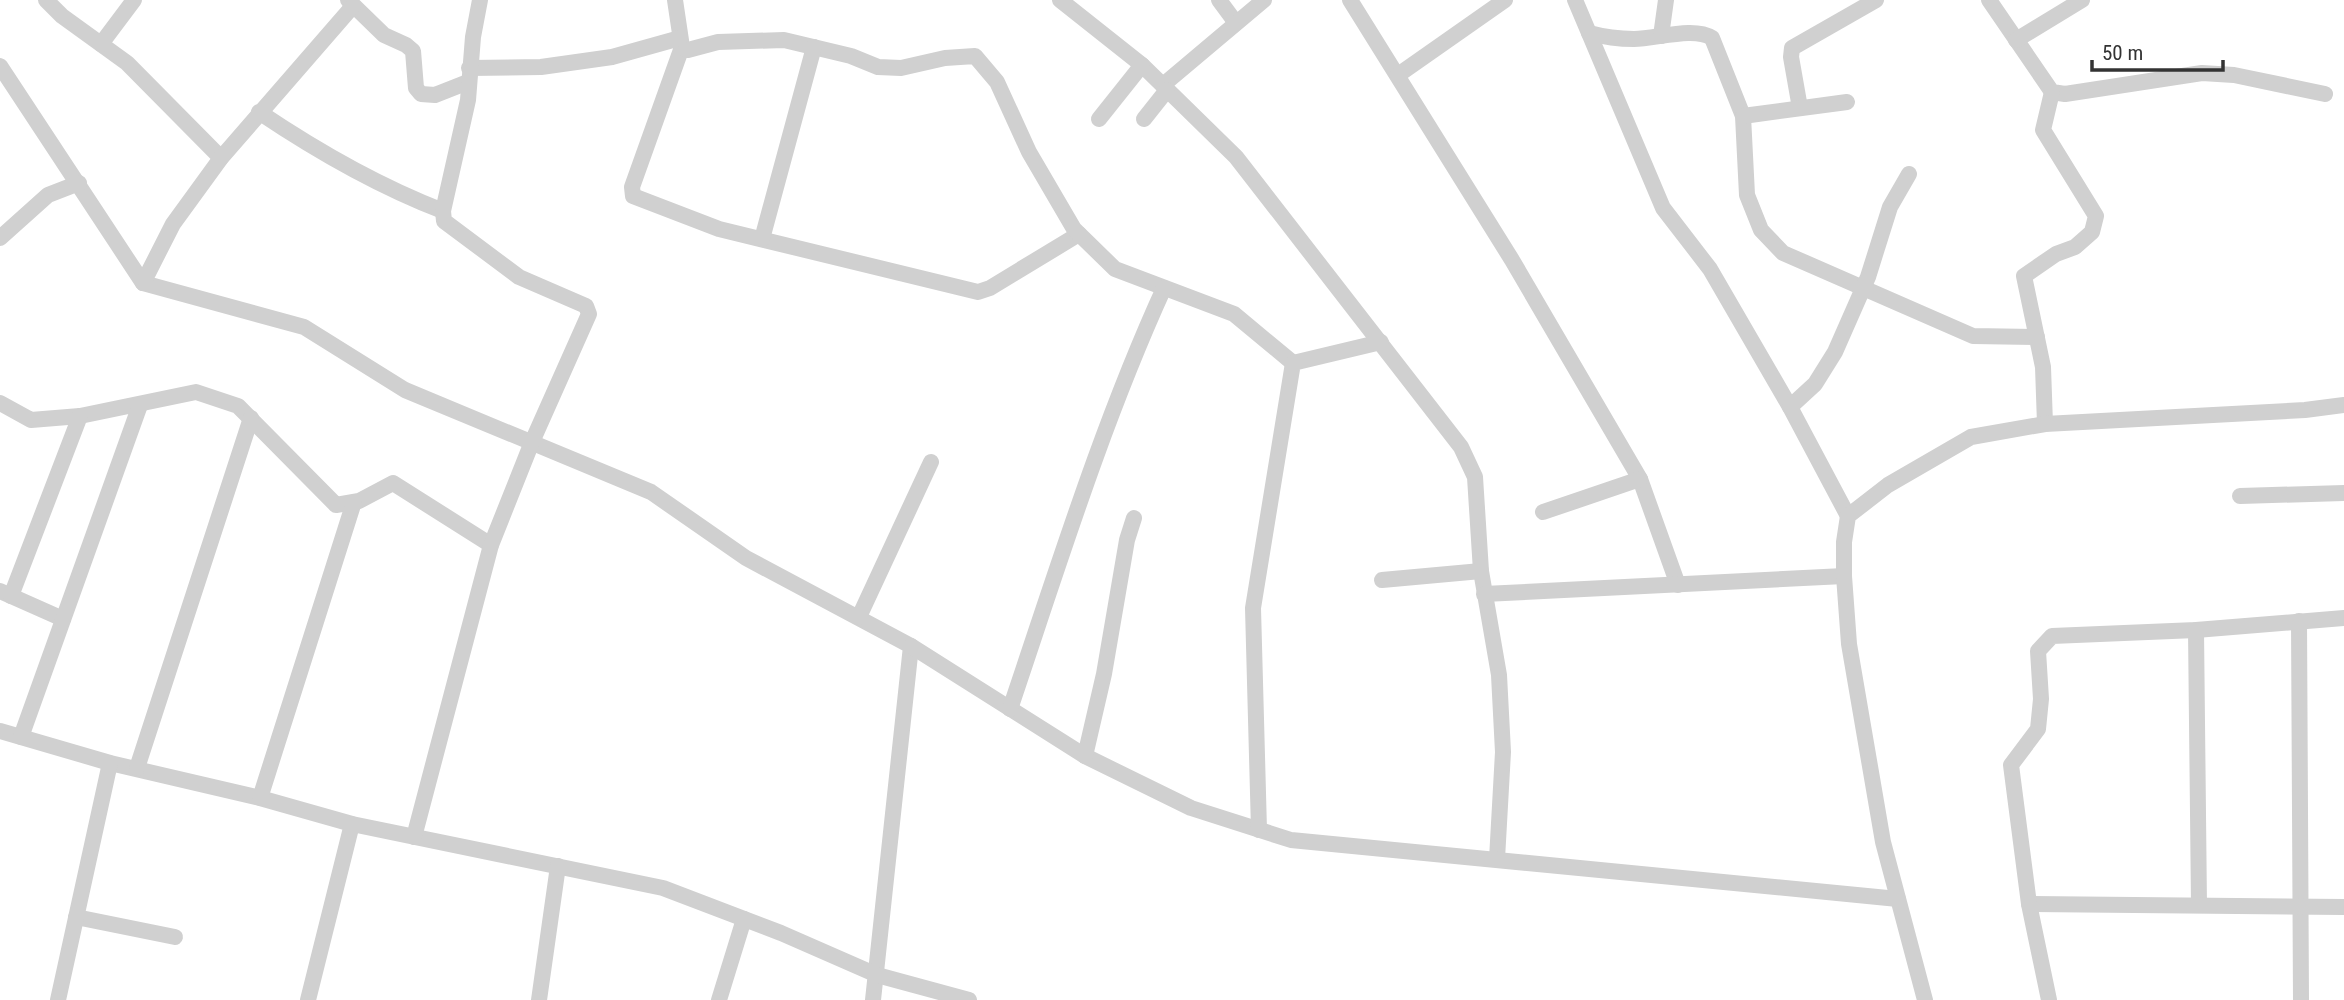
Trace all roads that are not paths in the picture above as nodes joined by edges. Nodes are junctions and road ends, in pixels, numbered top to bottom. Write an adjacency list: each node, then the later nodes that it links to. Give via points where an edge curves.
1 (46, 0): 21 (street)
2 (134, 0): 21 (street)
3 (480, 0): 25 (street)
4 (675, 0): 20 (street)
5 (1060, 0): 23 (street)
6 (1219, 0): 16 (street)
7 (1264, 0): 16 (street)
8 (1350, 0): 26 (street)
9 (1505, 0): 26 (street)
10 (1575, 0): 17 (street)
11 (1666, 0): 18 (street)
12 (1876, 0): 31 (street, via 1792,48)
13 (1989, 0): 19 (street)
14 (2082, 0): 19 (street)
15 (351, 3): 25 (street, via 384,36 414,51 416,88 421,94 435,95); 32 (street)
16 (1236, 23): 27 (street)
17 (1589, 33): 18 (street, via 1607,38); 52 (street, via 1663,208 1710,269)
18 (1661, 36): 33 (street, via 1695,32 1713,38)
19 (2016, 40): 28 (street)
20 (681, 42): 22 (street, via 688,51 718,42 784,40); 25 (street, via 612,57); 42 (street, via 632,187 633,196 719,229)
21 (101, 44): 36 (street, via 127,62)
22 (814, 47): 40 (street, via 878,67 901,68 975,56 997,82 1028,152); 42 (street)
23 (1142, 65): 27 (street); 34 (street)
24 (0, 66): 38 (street)
25 (469, 75): 39 (street, via 468,100)
26 (1398, 75): 58 (street)
27 (1165, 87): 35 (street); 47 (street, via 1236,157)
28 (2052, 92): 29 (street, via 2065,94 2202,73); 46 (street, via 2043,130 2096,216 2092,232 2075,247 2024,276)
29 (2325, 94)
30 (1847, 102): 31 (street)
31 (1800, 108): 33 (street)
32 (259, 112): 36 (street); 39 (street, via 316,150)
33 (1743, 117): 45 (street, via 1747,195 1760,230 1783,253)
34 (1099, 119)
35 (1144, 119)
36 (221, 158): 43 (street, via 173,224)
37 (1909, 174): 45 (street, via 1890,207)
38 (79, 183): 41 (street, via 48,195); 43 (street)
39 (443, 211): 56 (street, via 444,221 519,277 586,306 589,314)
40 (1079, 234): 42 (street, via 978,292); 44 (street, via 1115,269)
41 (0, 238)
42 (762, 239)
43 (143, 283): 56 (street, via 304,327 405,390)
44 (1164, 288): 48 (street, via 1234,314); 78 (street, via 1130,361 1097,450)
45 (1863, 289): 46 (street, via 1973,336); 52 (street, via 1835,352 1815,384)
46 (2037, 337): 55 (street)
47 (1381, 342): 48 (street); 66 (street, via 1461,447 1475,477)
48 (1293, 363): 86 (street, via 1253,608)
49 (0, 403): 53 (street, via 31,420)
50 (140, 405): 53 (street); 54 (street, via 196,392 238,405); 74 (street)
51 (2344, 405): 55 (street)
52 (1790, 407): 63 (street)
53 (80, 416): 70 (street)
54 (251, 418): 61 (street, via 336,505); 83 (street)
55 (2045, 424): 63 (street, via 1971,437 1888,485)
56 (532, 442): 65 (street); 72 (street, via 651,492 746,558)
57 (931, 462): 72 (street)
58 (1640, 479): 62 (street); 69 (street)
59 (2344, 493): 60 (street)
60 (2240, 496)
61 (354, 502): 65 (street, via 393,483); 84 (street)
62 (1543, 512)
63 (1848, 516): 67 (street)
64 (1134, 518): 81 (street)
65 (491, 545): 87 (street)
66 (1481, 571): 68 (street); 71 (street)
67 (1844, 576): 69 (street); 90 (street, via 1849,644 1883,842)
68 (1382, 580)
69 (1678, 585): 71 (street)
70 (5, 593): 74 (street)
71 (1484, 594): 88 (street, via 1499,675 1502,727)
72 (859, 617): 77 (street)
73 (2344, 618): 75 (street)
74 (63, 619): 80 (street)
75 (2299, 621): 76 (street); 93 (street)
76 (2196, 629): 91 (street, via 2052,636 2038,651 2042,699 2038,729 2011,765); 92 (street)
77 (911, 646): 78 (street); 98 (street)
78 (1010, 709): 81 (street)
79 (0, 732): 80 (street)
80 (21, 737): 82 (street)
81 (1086, 756): 86 (street, via 1191,808)
82 (110, 763): 83 (street); 95 (street)
83 (137, 768): 84 (street)
84 (260, 798): 85 (street)
85 (352, 824): 87 (street); 100 (street)
86 (1259, 830): 88 (street, via 1291,840)
87 (414, 837): 89 (street)
88 (1497, 859): 90 (street)
89 (558, 866): 96 (street, via 663,888); 101 (street)
90 (1898, 899): 105 (street)
91 (2029, 904): 92 (street); 106 (street)
92 (2199, 905): 93 (street)
93 (2299, 906): 94 (street); 107 (street)
94 (2344, 906)
95 (76, 917): 97 (street); 99 (street)
96 (744, 919): 98 (street); 102 (street)
97 (175, 937)
98 (877, 975): 103 (street); 104 (street)
99 (58, 1000)
100 (308, 1000)
101 (539, 1000)
102 (719, 1000)
103 (873, 1000)
104 (969, 1000)
105 (1925, 1000)
106 (2049, 1000)
107 (2301, 1000)

